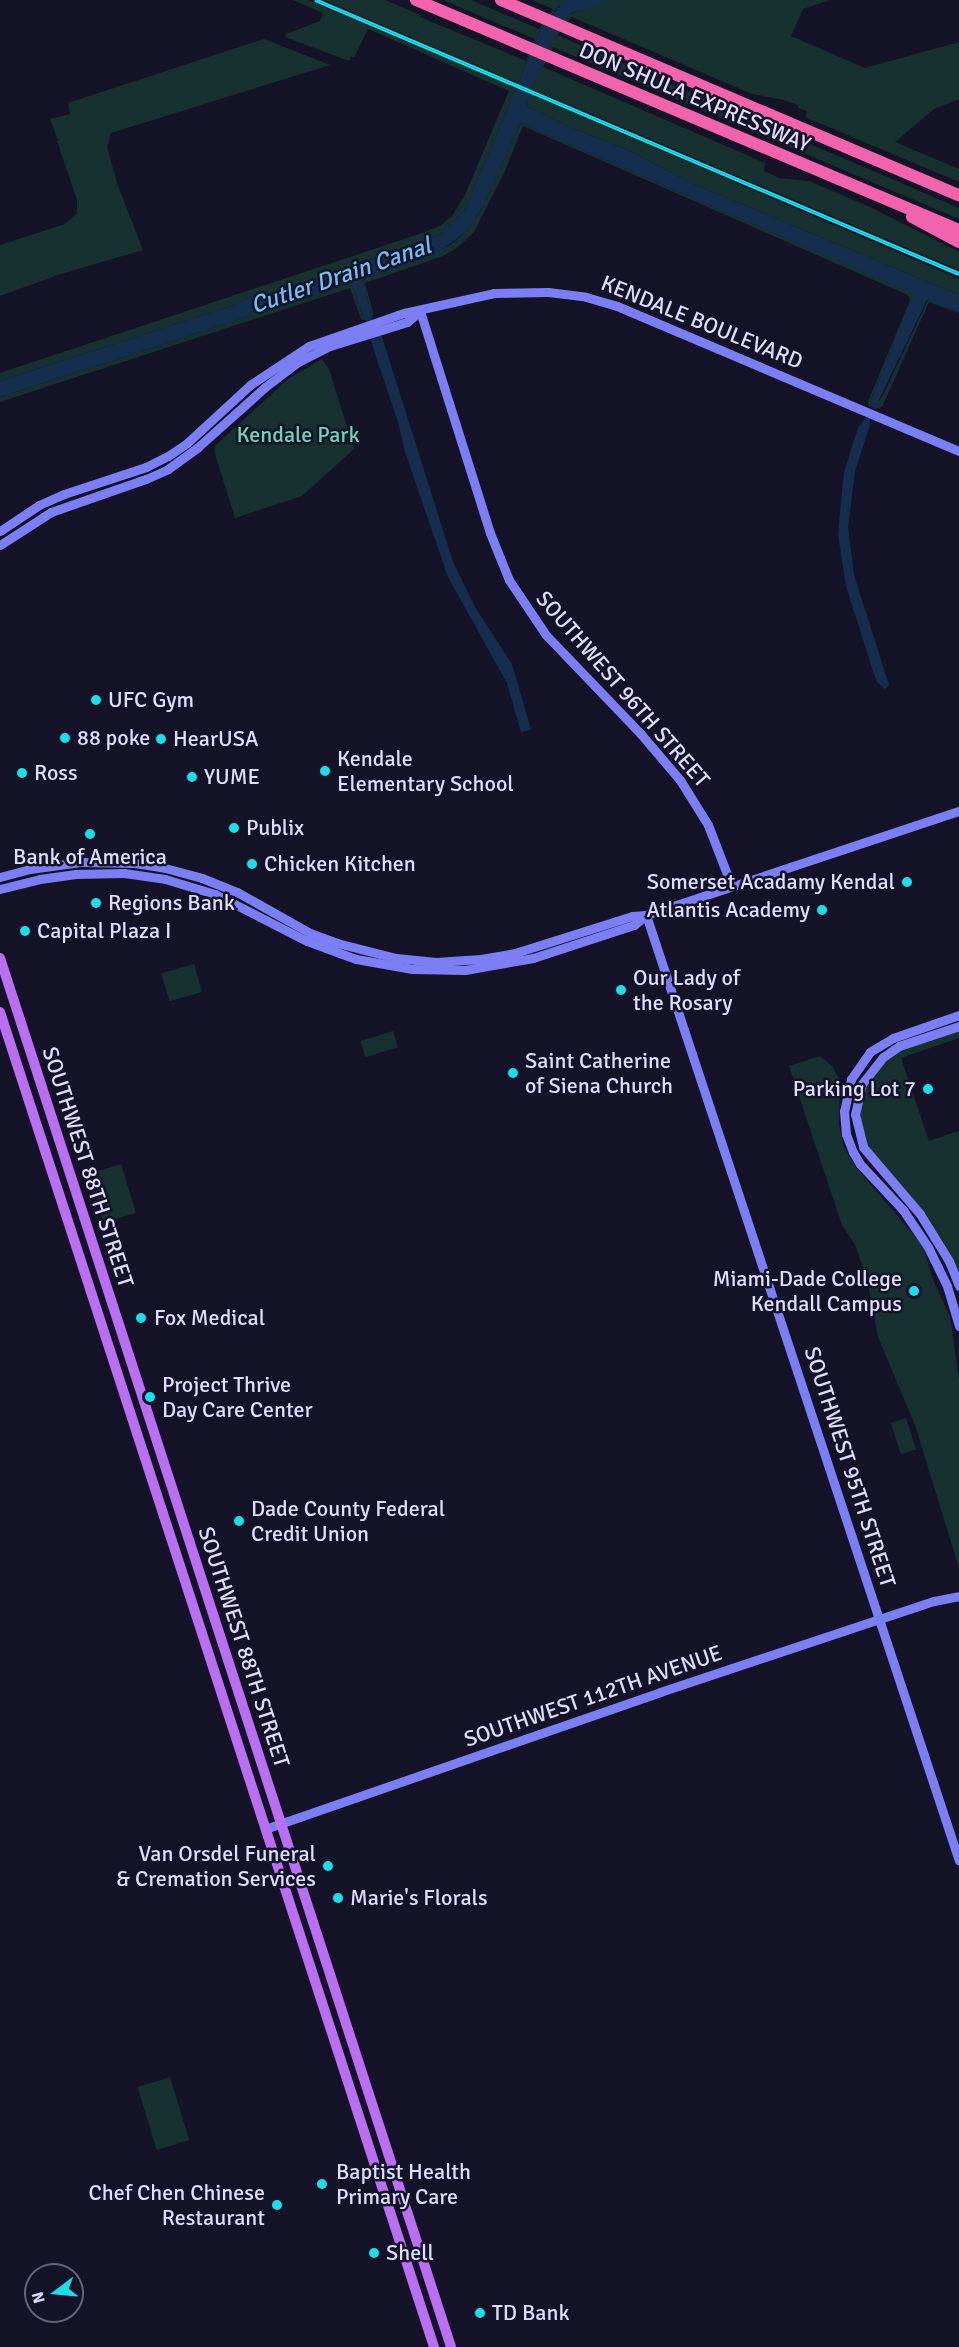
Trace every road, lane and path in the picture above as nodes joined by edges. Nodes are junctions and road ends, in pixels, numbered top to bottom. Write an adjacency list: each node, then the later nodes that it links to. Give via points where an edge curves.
1 (416, 0): 4 (highway, DON SHULA EXPRESSWAY)
2 (501, 0): 3 (highway, DON SHULA EXPRESSWAY)
3 (959, 195)
4 (880, 197): 5 (highway, DON SHULA EXPRESSWAY); 6 (highway)
5 (959, 230)
6 (959, 242)
7 (420, 312): 8 (street, KENDALE BOULEVARD, via 503,292 548,292 594,299 679,330); 9 (street, KENDALE BOULEVARD, via 404,313 292,354 168,456 47,501); 10 (street, KENDALE BOULEVARD, via 407,322 330,346 298,362 168,469 51,512); 19 (street, SOUTHWEST 96TH STREET, via 490,533 509,580 546,635 680,780 708,825)
8 (959, 451)
9 (0, 531)
10 (0, 545)
11 (959, 811): 19 (street)
12 (116, 862): 13 (street); 14 (street); 15 (street); 17 (street, via 58,865)
13 (142, 864): 15 (street); 16 (street)
14 (100, 873): 15 (street); 20 (street, via 40,879)
15 (127, 874): 18 (street)
16 (194, 875): 18 (street); 21 (street, via 237,892 325,939 369,953 415,960 498,957 632,915)
17 (0, 878)
18 (182, 883): 21 (street, via 229,900 327,949 356,959 412,969 465,970 512,963 634,925)
19 (732, 887): 21 (street)
20 (0, 889)
21 (646, 915): 37 (street, SOUTHWEST 95TH STREET)
22 (0, 958): 30 (main road, SOUTHWEST 88TH STREET)
23 (0, 1012): 27 (main road, SOUTHWEST 88TH STREET)
24 (959, 1015): 26 (street, via 881,1044 865,1058 851,1079 844,1111 850,1146 861,1164)
25 (959, 1026): 28 (street, via 893,1049 873,1065 862,1084 855,1114 863,1147)
26 (908, 1216): 28 (street, via 915,1216); 33 (street, via 938,1266)
27 (71, 1229): 29 (main road, SOUTHWEST 88TH STREET); 30 (main road)
28 (932, 1232): 32 (street)
29 (76, 1246): 31 (main road); 39 (main road, SOUTHWEST 88TH STREET)
30 (95, 1249): 31 (main road, SOUTHWEST 88TH STREET)
31 (100, 1265): 38 (main road, SOUTHWEST 88TH STREET)
32 (959, 1286)
33 (959, 1326)
34 (959, 1590): 36 (street, SOUTHWEST 112TH AVENUE)
35 (959, 1596): 36 (street, SOUTHWEST 112TH AVENUE)
36 (934, 1601): 37 (street, SOUTHWEST 112TH AVENUE)
37 (879, 1620): 38 (street, SOUTHWEST 112TH AVENUE); 40 (street, SOUTHWEST 95TH STREET)
38 (281, 1824): 39 (street, SOUTHWEST 112TH AVENUE); 42 (main road, SOUTHWEST 88TH STREET)
39 (265, 1829): 41 (main road, SOUTHWEST 88TH STREET)
40 (959, 1861)
41 (434, 2347)
42 (451, 2347)

